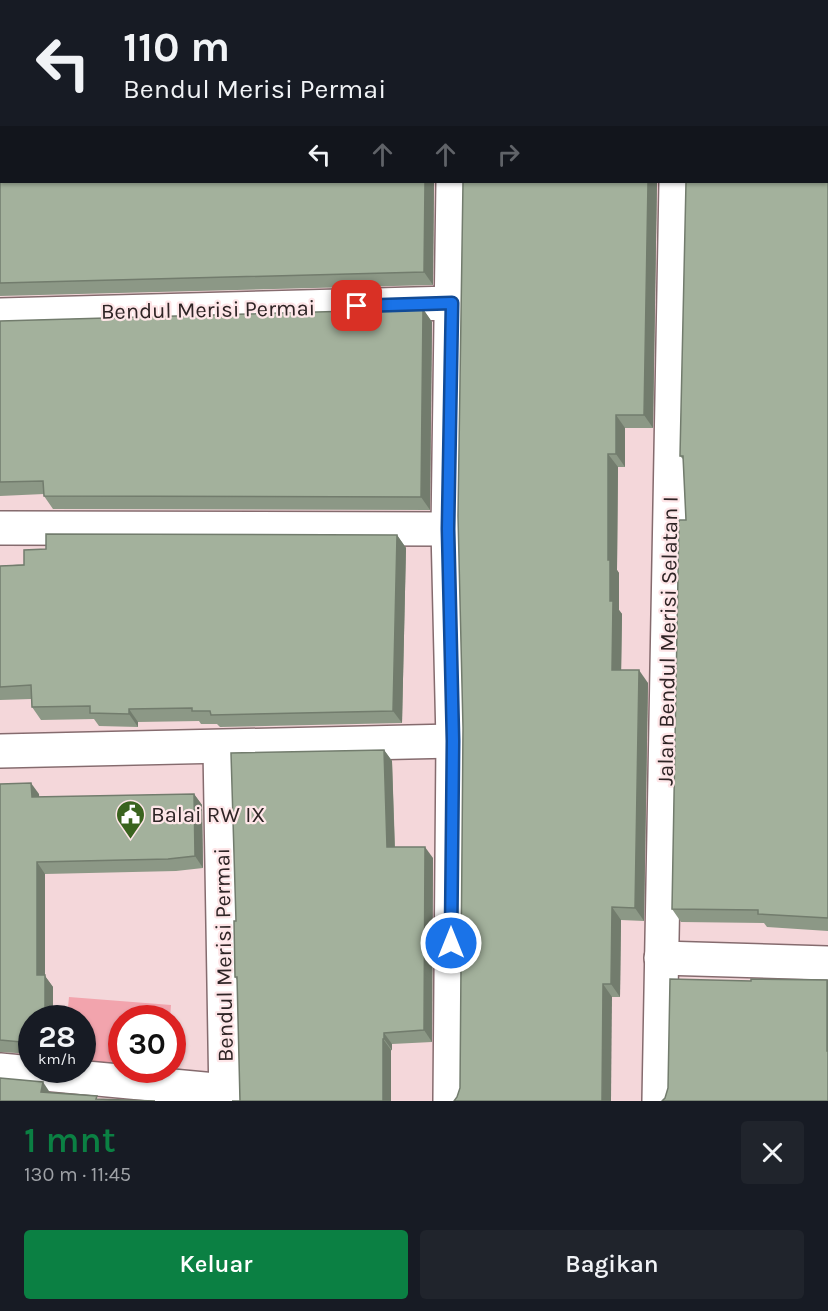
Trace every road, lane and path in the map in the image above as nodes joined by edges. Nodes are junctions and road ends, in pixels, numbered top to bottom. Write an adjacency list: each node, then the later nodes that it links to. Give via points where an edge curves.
1 (453, 183): 3 (street)
2 (676, 183): 10 (street, Jalan Bendul Merisi Selatan I)
3 (452, 303): 4 (street, Bendul Merisi Permai); 6 (street)
4 (0, 315)
5 (0, 528): 6 (street)
6 (448, 529): 7 (street)
7 (453, 741): 8 (street); 14 (street)
8 (220, 748): 9 (street); 13 (street, Bendul Merisi Permai)
9 (0, 751)
10 (661, 958): 11 (street); 15 (street, Jalan Bendul Merisi Selatan I)
11 (828, 963)
12 (0, 1070): 13 (street, Bendul Merisi Permai)
13 (226, 1096)
14 (450, 1101)
15 (659, 1101)

